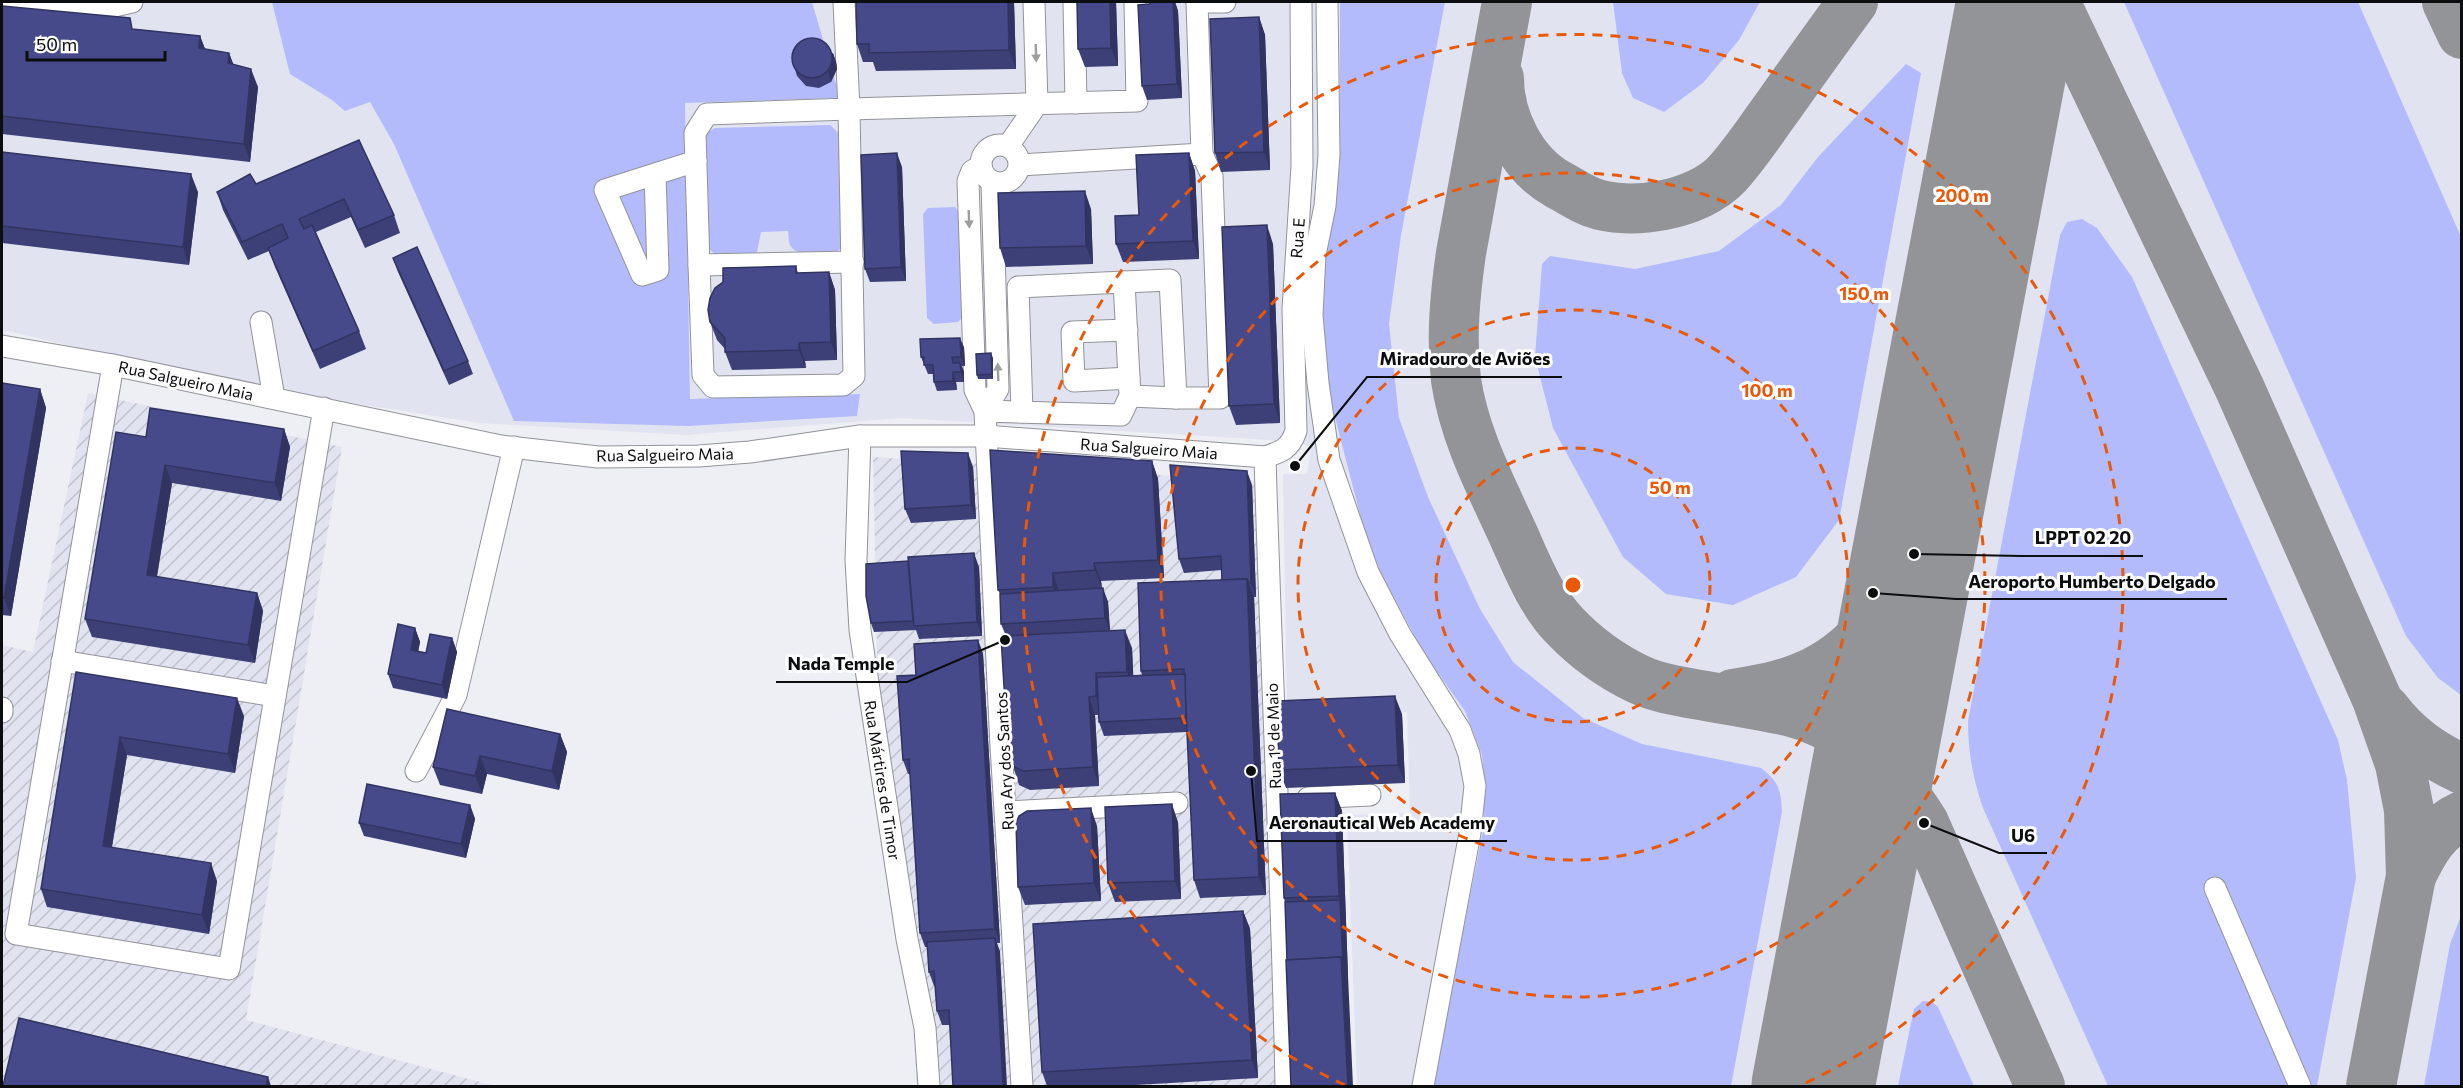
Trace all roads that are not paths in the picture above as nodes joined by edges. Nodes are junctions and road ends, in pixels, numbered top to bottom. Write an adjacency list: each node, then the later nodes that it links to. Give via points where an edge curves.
1 (2, 2): 2 (street, via 110,7)
2 (132, 2)
3 (844, 2): 13 (street)
4 (1034, 2): 12 (street, one-way to 12)
5 (1074, 2): 11 (street)
6 (1135, 2): 11 (street, via 1137,101)
7 (1197, 2): 8 (street); 15 (street)
8 (1225, 2)
9 (1301, 2): 36 (street, Rua E, via 1302,166 1293,309 1296,431 1285,450)
10 (1327, 2): 48 (street, via 1329,155 1325,206 1315,255 1312,315 1329,460 1368,572 1400,634 1460,730 1475,786 1470,833)
11 (1076, 103): 12 (street)
12 (1037, 104): 13 (street); 14 (street)
13 (849, 109): 16 (street, via 707,114 695,133); 20 (street)
14 (1008, 146): 17 (street, via 1016,152); 19 (street, via 992,147 981,159)
15 (1202, 154): 17 (street); 29 (street, via 1212,176 1220,398)
16 (696, 161): 18 (street); 21 (street)
17 (1020, 165): 19 (street, via 1013,179 998,184)
18 (655, 174)
19 (986, 174): 31 (street, Rua Ary dos Santos, via 972,171 968,181 975,390)
20 (853, 262): 21 (street); 21 (street, via 854,376 843,385 713,387 703,375)
21 (699, 265)
22 (1124, 282): 24 (street); 29 (street, via 1170,280); 32 (street, via 1018,287)
23 (261, 322): 28 (street)
24 (1127, 330): 27 (street); 27 (street, via 1072,332 1074,381)
25 (2, 346): 26 (street, Rua Salgueiro Maia)
26 (113, 365): 28 (street, Rua Salgueiro Maia); 37 (street)
27 (1129, 387): 29 (street); 32 (street, via 1121,415)
28 (274, 398): 30 (street, Rua Salgueiro Maia)
29 (1176, 398)
30 (324, 408): 35 (street, Rua Salgueiro Maia); 38 (street)
31 (985, 411): 32 (street); 34 (street, Rua Ary dos Santos)
32 (1022, 412)
33 (860, 436): 34 (street, Rua Salgueiro Maia); 35 (street, Rua Salgueiro Maia, via 699,456 598,457); 45 (street, Rua Mártires de Timor, via 856,560 860,630 907,939 925,1028)
34 (986, 436): 36 (street, Rua Salgueiro Maia); 43 (street, Rua Ary dos Santos)
35 (514, 447): 39 (street, via 456,695)
36 (1265, 458): 41 (street, Rua 1º de Maio)
37 (62, 661): 38 (street); 38 (street, via 16,934 206,966 229,969)
38 (275, 696)
39 (416, 771)
40 (1370, 795): 41 (street)
41 (1276, 799): 47 (street, Rua 1º de Maio)
42 (1178, 803): 43 (street)
43 (1006, 812): 46 (street, Rua Ary dos Santos)
44 (2215, 888): 49 (street)
45 (929, 1086)
46 (1022, 1086)
47 (1286, 1086)
48 (1423, 1086)
49 (2300, 1086)

